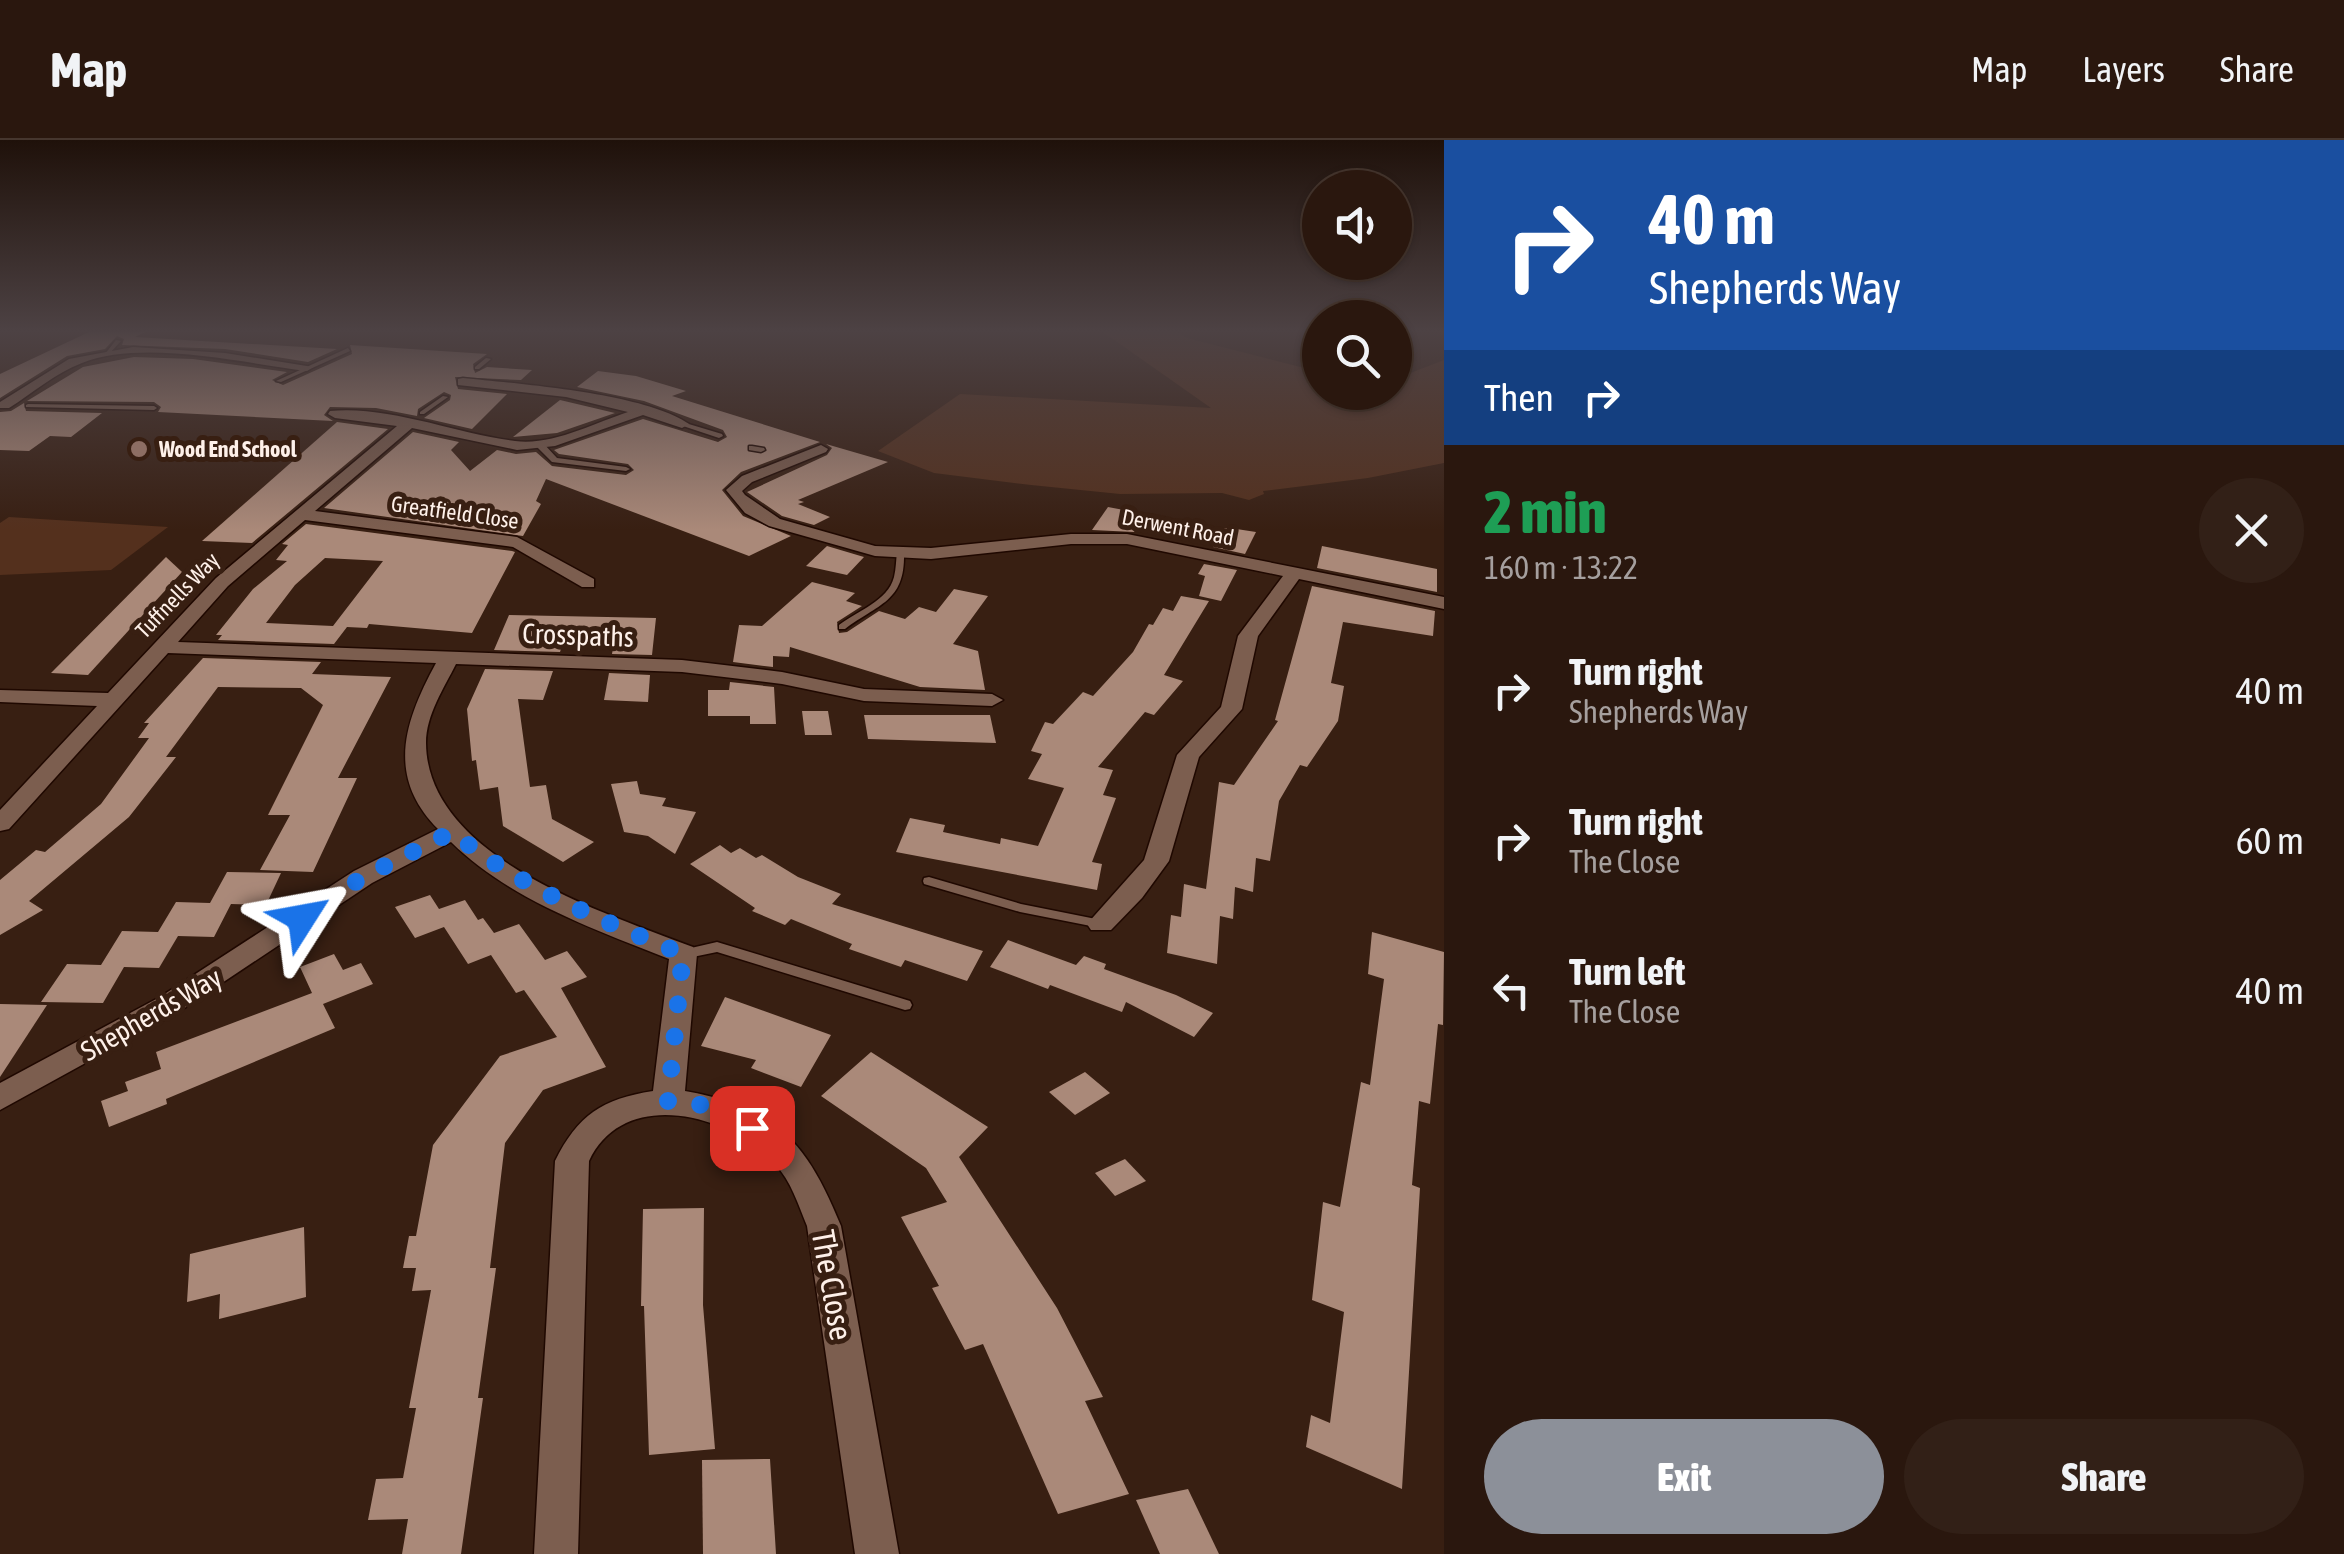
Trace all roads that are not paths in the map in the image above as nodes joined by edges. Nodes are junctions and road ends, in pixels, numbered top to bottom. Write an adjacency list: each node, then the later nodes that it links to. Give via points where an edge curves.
1 (444, 398): 8 (lane)
2 (592, 398): 6 (street)
3 (2, 405): 4 (street)
4 (28, 406): 5 (lane)
5 (154, 408)
6 (642, 411): 9 (street); 11 (street)
7 (335, 414): 8 (street)
8 (417, 418): 11 (street, via 505,445); 16 (street, Tuffnells Way)
9 (682, 424): 10 (lane)
10 (719, 436)
11 (540, 446): 15 (lane, via 555,460)
12 (757, 449): 14 (street)
13 (822, 449): 14 (street, Derwent Road)
14 (791, 461): 17 (street, Derwent Road, via 738,485 736,496 793,530)
15 (626, 468)
16 (305, 515): 19 (street, Greatfield Close, via 517,542); 22 (street, Tuffnells Way, via 257,549)
17 (900, 554): 18 (street, Derwent Road, via 1100,536); 21 (lane, via 898,587)
18 (1294, 573): 20 (street, Derwent Road); 30 (street, via 1248,636 1230,708 1188,755 1156,861)
19 (588, 583)
20 (1444, 603)
21 (842, 627)
22 (161, 647): 23 (street, Crosspaths); 25 (street, Tuffnells Way)
23 (449, 658): 26 (street, Crosspaths, via 682,666 864,695); 28 (street, via 421,713 414,744 429,800)
24 (0, 696): 25 (street)
25 (114, 700): 27 (street, Tuffnells Way)
26 (992, 700)
27 (0, 824)
28 (452, 832): 31 (street, via 494,866 556,899); 33 (street, Shepherds Way, via 363,877 170,1004)
29 (929, 882): 30 (lane)
30 (1102, 924)
31 (683, 954): 32 (lane, via 716,948); 34 (street)
32 (905, 1005)
33 (0, 1098)
34 (668, 1101): 35 (street, The Close, via 614,1115 586,1135 572,1161); 36 (street, The Close, via 703,1105 752,1128 783,1150 808,1184 824,1226)
35 (556, 1554)
36 (877, 1554)

